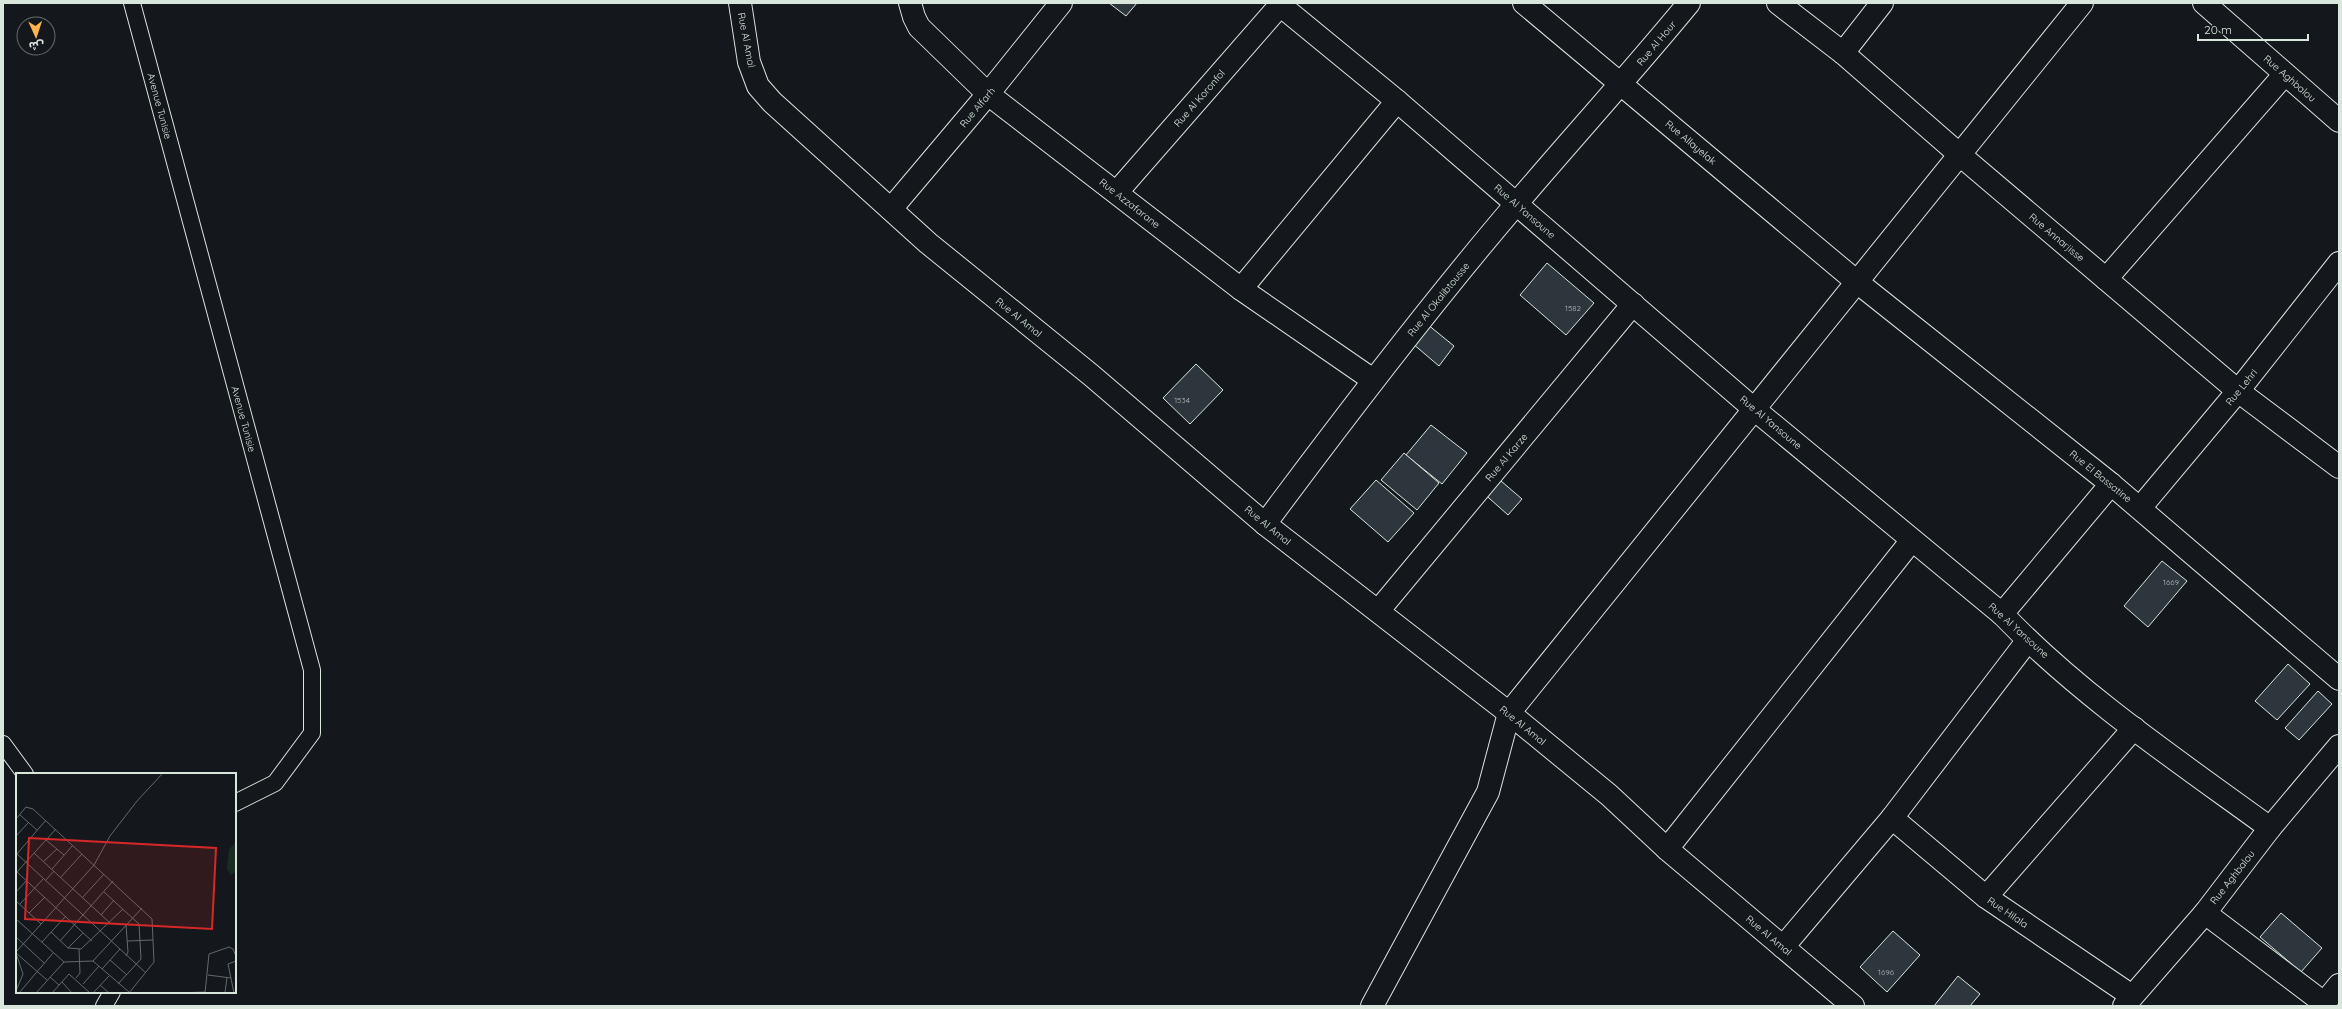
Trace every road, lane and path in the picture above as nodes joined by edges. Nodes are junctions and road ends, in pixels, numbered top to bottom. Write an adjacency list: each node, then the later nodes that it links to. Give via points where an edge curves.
1 (132, 3): 44 (lane, Avenue Tunisie, via 312,670 312,733 275,783)
2 (740, 3): 21 (street, Rue Al Amal, via 749,62 758,86 772,102)
3 (910, 3): 15 (street, Rue Azzafarane, via 919,27)
4 (1061, 3): 15 (street, Rue Alfarh)
5 (1524, 3): 14 (street, Rue Allayelak)
6 (1689, 3): 14 (street, Rue Al Hour)
7 (1778, 3): 12 (street, Rue Annarjisse)
8 (1882, 3): 12 (street)
9 (2082, 3): 18 (street)
10 (2204, 3): 13 (street, Rue Aghbalou)
11 (1281, 4): 16 (street, Rue Al Yansoune); 19 (street, Rue Al Koronfol)
12 (1843, 53): 18 (street, Rue Annarjisse)
13 (2285, 74): 17 (street, Rue Aghbalou); 23 (street)
14 (1622, 83): 20 (street, Rue Al Okalibtousse); 24 (street, Rue Allayelak)
15 (988, 94): 19 (street, Rue Azzafarane); 21 (street, Rue Alfarh)
16 (1397, 101): 20 (street, Rue Al Yansoune); 25 (street)
17 (2339, 122)
18 (1960, 155): 23 (street, Rue Annarjisse); 24 (street)
19 (1117, 192): 25 (street, Rue Azzafarane)
20 (1516, 204): 26 (street, Rue Al Yansoune); 27 (street, Rue Al Okalibtousse)
21 (891, 209): 33 (street, Rue Al Amal, via 928,244 1091,375)
22 (2339, 263): 28 (street, Rue Lehri)
23 (2106, 279): 28 (street, Rue Annarjisse)
24 (1857, 282): 29 (street); 31 (street, Rue El Bassatine)
25 (1241, 289): 27 (street, Rue Azzafarane)
26 (1633, 304): 29 (street, Rue Al Yansoune); 35 (street, Rue Al Karze)
27 (1373, 380): 33 (street, Rue Al Okalibtousse)
28 (2238, 391): 30 (street, Rue Annarjisse); 32 (street, Rue Lehri)
29 (1754, 409): 34 (street, Rue Al Yansoune); 39 (street)
30 (2339, 467)
31 (2111, 484): 32 (street, Rue El Bassatine); 36 (street)
32 (2140, 508): 38 (street, Rue El Bassatine)
33 (1265, 524): 35 (street, Rue Al Amal)
34 (1912, 540): 36 (street, Rue Al Yansoune); 47 (street)
35 (1379, 610): 39 (street, Rue Al Amal)
36 (2002, 614): 37 (street, Rue Al Yansoune)
37 (2028, 640): 40 (street, Rue Al Yansoune); 45 (street)
38 (2339, 679)
39 (1509, 713): 47 (street, Rue Al Amal, via 1609,795); 56 (street, via 1488,792)
40 (2134, 728): 46 (street, Rue Al Yansoune); 48 (street)
41 (3, 744): 43 (lane)
42 (2339, 746): 46 (street, Rue Aghbalou)
43 (24, 773)
44 (236, 802)
45 (1892, 818): 48 (street, Rue Hilala); 50 (street)
46 (2270, 828): 49 (street, Rue Aghbalou)
47 (1666, 849): 50 (street, Rue Al Amal)
48 (1986, 897): 53 (street, Rue Hilala)
49 (2205, 912): 53 (street, Rue Aghbalou); 54 (street)
50 (1783, 947): 57 (street, Rue Al Amal)
51 (2339, 985): 54 (street)
52 (111, 993): 55 (lane)
53 (2128, 1001)
54 (2323, 1005)
55 (104, 1006)
56 (1372, 1006)
57 (1853, 1006)

